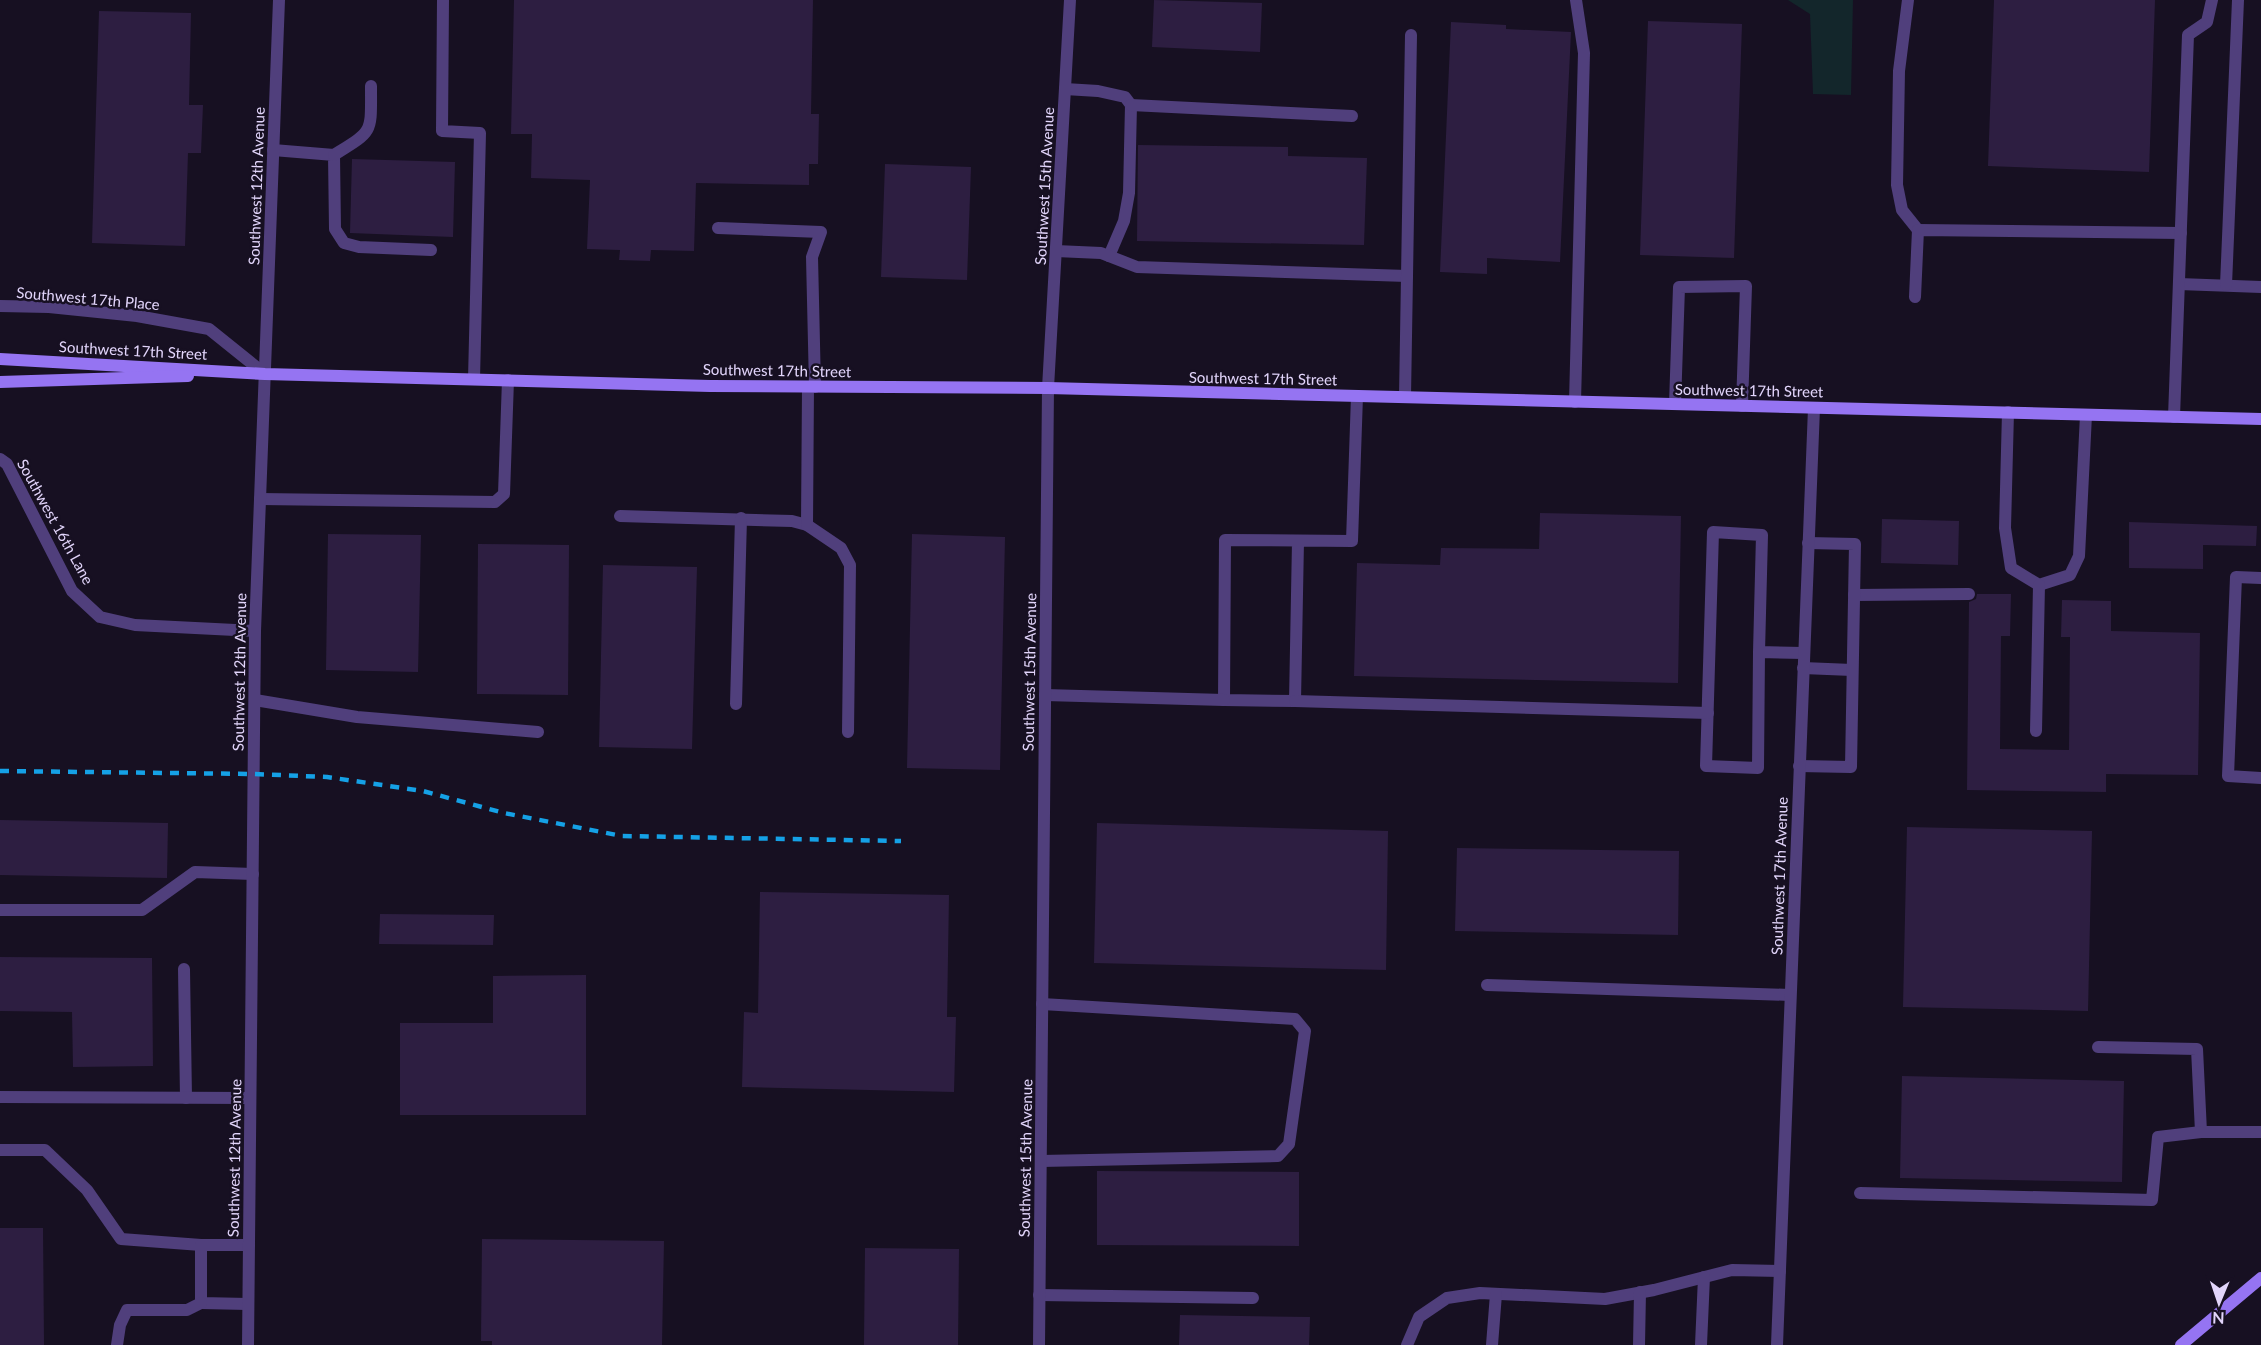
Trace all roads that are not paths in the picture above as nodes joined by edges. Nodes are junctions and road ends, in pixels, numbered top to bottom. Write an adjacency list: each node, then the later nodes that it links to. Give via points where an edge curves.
1 (279, 0): 13 (street, Southwest 12th Avenue)
2 (443, 0): 29 (street, via 442,131 480,133)
3 (1070, 0): 10 (street, Southwest 15th Avenue)
4 (1576, 0): 36 (street, via 1584,52)
5 (1908, 0): 16 (street, via 1899,71 1897,185 1902,210)
6 (2212, 0): 17 (street, via 2206,22 2188,35)
7 (2238, 0): 23 (street)
8 (1411, 35): 21 (street)
9 (371, 87): 14 (street, via 371,123 366,135)
10 (1065, 89): 11 (street, via 1125,97); 19 (street, Southwest 15th Avenue)
11 (1131, 105): 12 (street); 20 (street, via 1129,193 1124,221)
12 (1352, 116)
13 (273, 150): 14 (street); 28 (street, Southwest 12th Avenue)
14 (334, 155): 18 (street, via 334,229 344,243)
15 (718, 228): 32 (street, via 821,232 812,257)
16 (1918, 230): 17 (street); 25 (street)
17 (2181, 233): 22 (street)
18 (431, 250)
19 (1056, 251): 20 (street); 33 (street, Southwest 15th Avenue)
20 (1110, 256): 21 (street, via 1137,267)
21 (1407, 276): 35 (street)
22 (2179, 284): 23 (street); 42 (street)
23 (2226, 285): 24 (street)
24 (2261, 286)
25 (1915, 297)
26 (0, 306): 28 (street, Southwest 17th Place, via 137,316 209,329)
27 (0, 358): 28 (main road, Southwest 17th Street)
28 (265, 374): 29 (main road, Southwest 17th Street); 31 (main road, Southwest 17th Street); 45 (street, Southwest 12th Avenue)
29 (474, 379): 30 (main road, Southwest 17th Street)
30 (508, 380): 32 (main road, Southwest 17th Street); 45 (street, via 504,494 495,502)
31 (0, 382)
32 (812, 387): 33 (main road, Southwest 17th Street); 48 (street)
33 (1048, 388): 34 (main road, Southwest 17th Street); 60 (street, Southwest 15th Avenue)
34 (1357, 396): 35 (main road, Southwest 17th Street); 49 (street, via 1352,541)
35 (1405, 398): 36 (main road, Southwest 17th Street)
36 (1575, 402): 37 (main road, Southwest 17th Street)
37 (1675, 404): 38 (main road, Southwest 17th Street); 38 (street, via 1679,287 1746,286)
38 (1742, 406): 39 (main road, Southwest 17th Street)
39 (1814, 408): 40 (main road, Southwest 17th Street); 50 (street, Southwest 17th Avenue)
40 (2008, 412): 41 (main road, Southwest 17th Street); 52 (street, via 2005,528 2011,568)
41 (2086, 414): 42 (main road, Southwest 17th Street); 52 (street, via 2079,556 2070,575)
42 (2174, 417): 43 (main road, Southwest 17th Street)
43 (2261, 419)
44 (0, 459): 55 (street, Southwest 16th Lane, via 7,464 72,591 100,617 135,625)
45 (260, 499): 55 (street, Southwest 12th Avenue)
46 (620, 516): 47 (street)
47 (741, 518): 48 (street, via 792,520); 64 (street)
48 (807, 525): 68 (street, via 841,548 850,565)
49 (1298, 541): 62 (street, via 1225,540); 63 (street)
50 (1808, 543): 54 (street, via 1855,544); 57 (street, Southwest 17th Avenue)
51 (2261, 578): 70 (street, via 2236,577 2228,776)
52 (2038, 585): 66 (street)
53 (1969, 594): 54 (street)
54 (1854, 595): 59 (street)
55 (255, 631): 61 (street, Southwest 12th Avenue)
56 (1759, 652): 57 (street); 65 (street, via 1758,768 1706,766); 65 (street, via 1762,535 1713,532)
57 (1803, 653): 58 (street, Southwest 17th Avenue)
58 (1803, 668): 59 (street); 69 (street, Southwest 17th Avenue)
59 (1852, 670): 69 (street, via 1851,767)
60 (1045, 695): 62 (street); 76 (street, Southwest 15th Avenue)
61 (255, 700): 67 (street, via 357,717); 71 (street, Southwest 12th Avenue)
62 (1224, 700): 63 (street)
63 (1295, 701): 65 (street)
64 (736, 704)
65 (1708, 714)
66 (2036, 731)
67 (538, 732)
68 (848, 732)
69 (1799, 766): 75 (street, Southwest 17th Avenue)
70 (2261, 778)
71 (253, 874): 72 (street, via 195,872 142,910); 80 (street, Southwest 12th Avenue)
72 (0, 910)
73 (184, 969): 79 (street)
74 (1487, 985): 75 (street)
75 (1790, 995): 88 (street, Southwest 17th Avenue)
76 (1042, 1004): 84 (street, Southwest 15th Avenue); 84 (street, via 1295,1019 1305,1031 1289,1144 1278,1156)
77 (2098, 1047): 81 (street, via 2197,1049)
78 (0, 1097): 79 (street)
79 (186, 1098): 80 (street)
80 (250, 1098): 87 (street, Southwest 12th Avenue)
81 (2201, 1132): 82 (street); 85 (street, via 2158,1137 2152,1200)
82 (2261, 1132)
83 (0, 1150): 86 (street, via 45,1150 87,1190 121,1239)
84 (1041, 1161): 93 (street, Southwest 15th Avenue)
85 (1860, 1193)
86 (201, 1245): 87 (street); 95 (street)
87 (249, 1245): 96 (street, Southwest 12th Avenue)
88 (1780, 1271): 89 (street, via 1732,1270); 105 (street, Southwest 17th Avenue)
89 (1704, 1277): 91 (street); 104 (street)
90 (2261, 1278): 97 (main road)
91 (1640, 1292): 92 (street, via 1605,1299); 103 (street)
92 (1496, 1294): 101 (street, via 1447,1298 1419,1317); 102 (street)
93 (1039, 1295): 94 (street); 100 (street, Southwest 15th Avenue)
94 (1253, 1298)
95 (201, 1303): 96 (street); 98 (street, via 187,1310 127,1310)
96 (248, 1304): 99 (street, Southwest 12th Avenue)
97 (2188, 1343)
98 (117, 1345)
99 (248, 1345)
100 (1039, 1345)
101 (1407, 1345)
102 (1492, 1345)
103 (1639, 1345)
104 (1701, 1345)
105 (1777, 1345)

